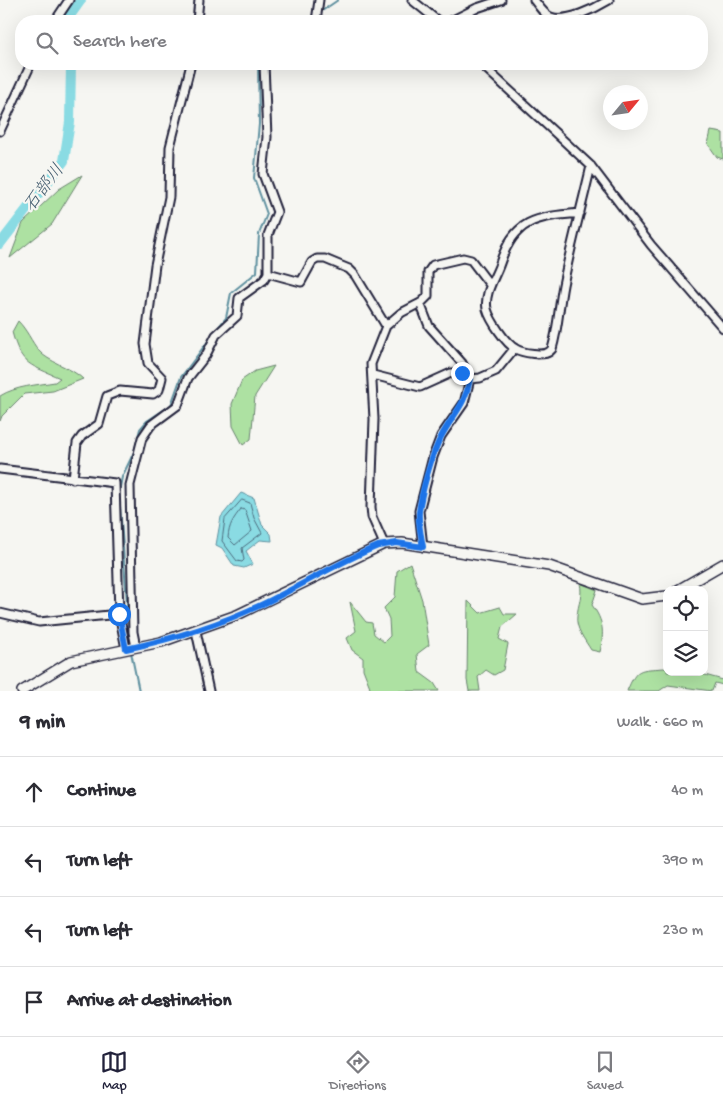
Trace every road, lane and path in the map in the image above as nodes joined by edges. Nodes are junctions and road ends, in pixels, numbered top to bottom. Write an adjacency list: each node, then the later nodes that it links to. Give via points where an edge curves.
1 (69, 0): 8 (street)
2 (199, 0): 9 (street)
3 (319, 0): 10 (street)
4 (412, 0): 11 (street)
5 (501, 0): 12 (street)
6 (534, 0): 13 (street)
7 (608, 0): 14 (street)
8 (59, 15)
9 (198, 15)
10 (317, 15)
11 (431, 15)
12 (463, 15)
13 (547, 15)
14 (578, 15)
15 (28, 70): 19 (street)
16 (189, 70): 31 (street, via 170,147 169,197 155,265 145,344 148,363 160,374 162,381 159,390 153,394 120,391 107,396 99,424 77,443)
17 (264, 70): 22 (street, via 267,137 263,174 277,212 268,235)
18 (487, 70): 20 (street)
19 (0, 131)
20 (591, 166): 21 (street); 26 (street, via 651,245)
21 (580, 213): 23 (street, via 542,217 525,224 505,248); 27 (street, via 552,349 544,354)
22 (268, 273): 25 (street, via 301,282 317,259 345,267 355,275); 40 (street, via 264,280 239,298 237,316 216,335 206,355 188,378 178,405 151,425 142,438 130,485)
23 (490, 286): 24 (street, via 471,260 463,258 437,264 429,269 428,296); 27 (street, via 486,303 490,318)
24 (420, 303): 25 (street, via 401,312); 29 (street, via 430,329 441,337 462,363)
25 (386, 326): 28 (street, via 371,364)
26 (723, 328)
27 (514, 349): 29 (street, via 496,371)
28 (373, 375): 29 (street, via 420,387 451,374 462,373); 32 (street, via 371,507)
29 (470, 379): 33 (street, via 464,404 441,436 433,457 419,511)
30 (0, 469): 31 (street)
31 (73, 479): 38 (street, via 113,482 116,485)
32 (384, 544): 33 (street); 39 (street, via 261,605)
33 (423, 547): 36 (street, via 548,566 642,599)
34 (723, 564): 35 (street)
35 (685, 586)
36 (663, 596)
37 (0, 613): 38 (street, via 39,622)
38 (119, 614): 41 (street)
39 (196, 631): 40 (street); 43 (street)
40 (136, 647): 41 (street)
41 (126, 649): 42 (street, via 70,661)
42 (22, 691)
43 (209, 691)

